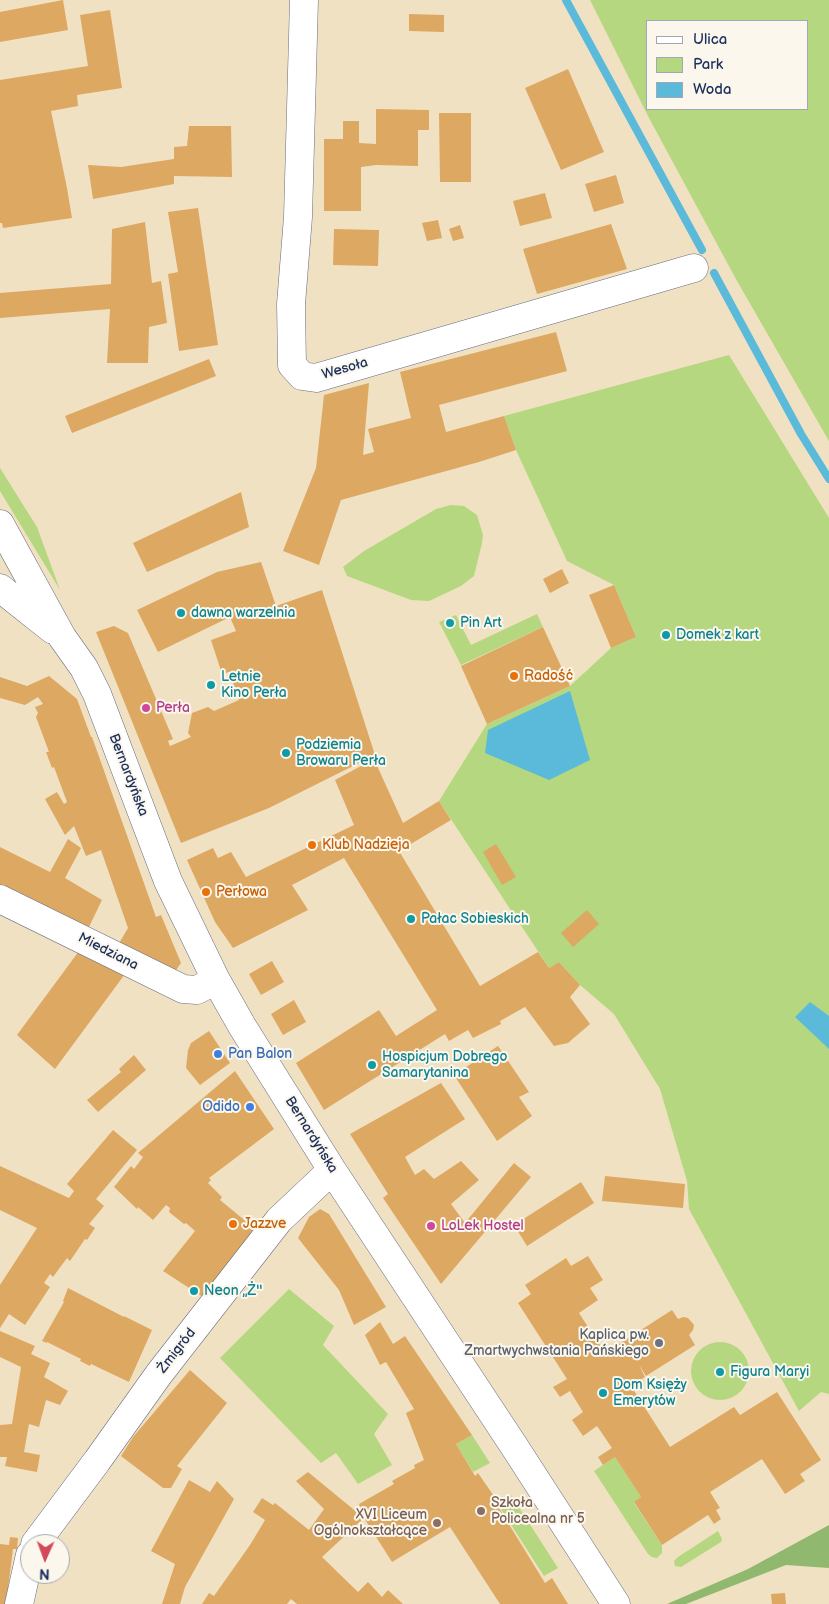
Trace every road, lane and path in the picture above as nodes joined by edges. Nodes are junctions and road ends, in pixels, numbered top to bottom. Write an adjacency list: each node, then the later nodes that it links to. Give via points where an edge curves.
1 (304, 0): 2 (street, Wesoła, via 298,217 292,304 292,365 302,376 316,378)
2 (694, 268)
3 (0, 524): 5 (street, Bernardyńska)
4 (0, 588): 5 (street, Bernardyńska)
5 (62, 637): 7 (street, Bernardyńska, via 84,668 97,694 168,881)
6 (0, 899): 7 (street, Miedziana, via 183,989 197,990)
7 (216, 980): 8 (street, Bernardyńska)
8 (332, 1170): 9 (street, Żmigród, via 279,1220 159,1374); 12 (street, Bernardyńska)
9 (43, 1534)
10 (23, 1584): 11 (street)
11 (19, 1604)
12 (616, 1604)

